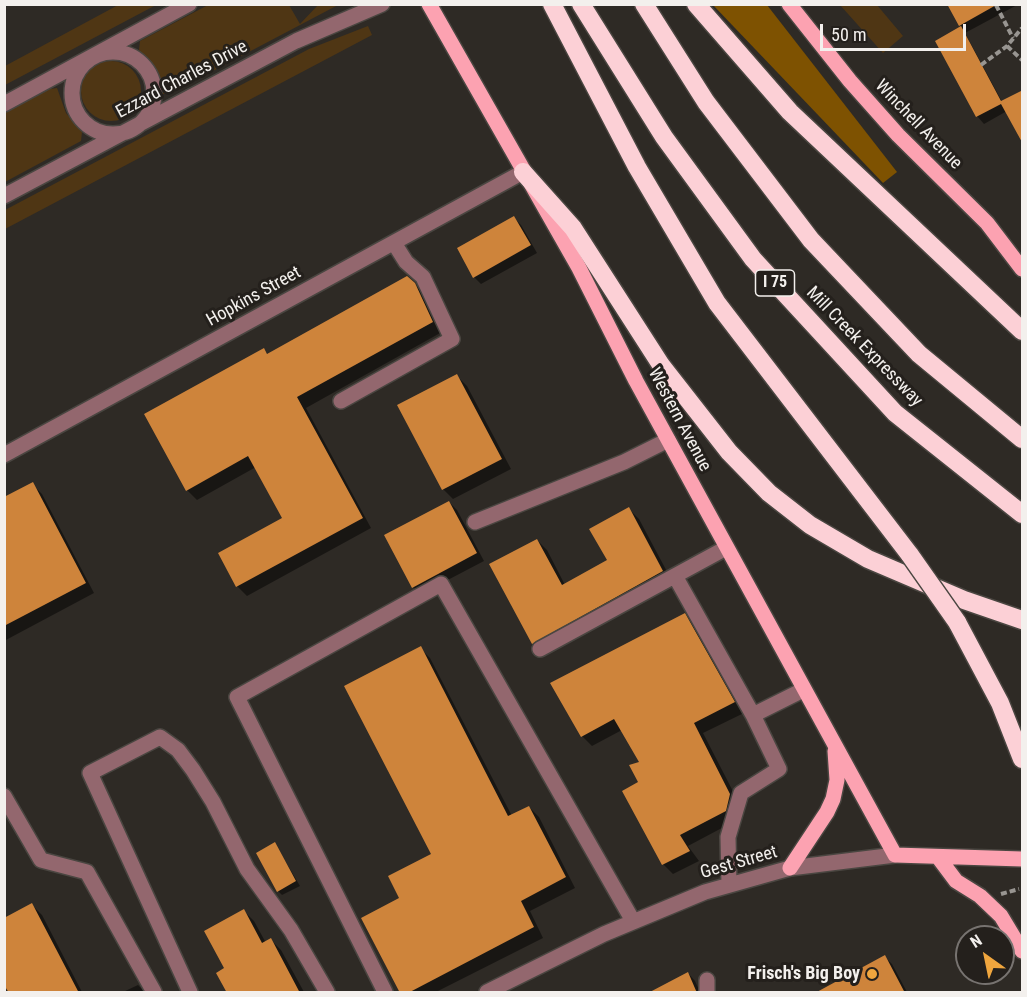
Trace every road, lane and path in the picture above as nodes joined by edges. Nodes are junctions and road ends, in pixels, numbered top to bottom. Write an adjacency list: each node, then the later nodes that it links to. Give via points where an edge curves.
1 (189, 4): 13 (street)
2 (382, 4): 17 (street, Ezzard Charles Drive, via 296,41)
3 (429, 4): 18 (main road, Western Avenue)
4 (552, 4): 36 (highway, bridge, via 637,167 717,303 957,622 1000,703)
5 (581, 4): 27 (highway, Mill Creek Expressway / I 75, via 664,137 753,259 895,413)
6 (644, 4): 24 (highway, Mill Creek Expressway, via 706,102 811,240 919,354)
7 (696, 4): 22 (highway, via 790,112)
8 (789, 4): 21 (main road, Winchell Avenue, via 850,81 987,223)
9 (996, 5): 11 (path)
10 (1023, 28): 11 (path)
11 (1013, 38): 12 (path)
12 (1007, 46): 14 (path); 15 (path)
13 (95, 56): 16 (street); 17 (street, via 128,54 148,71 152,101 146,117); 17 (street, via 77,73 72,85 77,114 103,133 125,132)
14 (1023, 60)
15 (981, 65)
16 (4, 104)
17 (135, 127): 19 (street, Ezzard Charles Drive)
18 (523, 172): 20 (street, Hopkins Street); 25 (main road, Western Avenue, via 579,268); 31 (highway, via 573,228 661,365 729,452 769,493 810,525 868,559)
19 (4, 196)
20 (394, 243): 23 (street, via 406,262 423,277 452,339); 26 (street, Hopkins Street)
21 (1023, 269)
22 (1023, 331)
23 (341, 401)
24 (1023, 439)
25 (668, 440): 28 (street, via 624,462); 29 (main road, Western Avenue)
26 (4, 455)
27 (1023, 514)
28 (475, 522)
29 (726, 548): 30 (street); 33 (main road, Western Avenue)
30 (675, 576): 32 (street); 34 (street)
31 (1023, 620)
32 (540, 649)
33 (803, 690): 34 (street); 35 (main road, Western Avenue)
34 (753, 716): 42 (street, via 779,769 741,793 728,837)
35 (834, 748): 38 (main road, Western Avenue); 41 (main road, via 837,780 832,799)
36 (1023, 759)
37 (4, 796): 47 (street, via 41,860 87,872)
38 (895, 855): 39 (main road, Gest Street); 41 (street, Gest Street)
39 (938, 856): 40 (main road, Gest Street); 46 (main road, via 956,881 1001,916)
40 (1023, 859)
41 (790, 868): 42 (street, Gest Street)
42 (729, 885): 45 (street, Gest Street)
43 (1019, 889): 44 (path)
44 (1000, 894)
45 (633, 921): 50 (street, via 441,584 237,697); 51 (street, Gest Street)
46 (1023, 951)
47 (154, 993)
48 (190, 993): 49 (street, via 90,773 160,737 178,750 193,770 247,869 291,930)
49 (327, 993)
50 (385, 993)
51 (487, 993)

